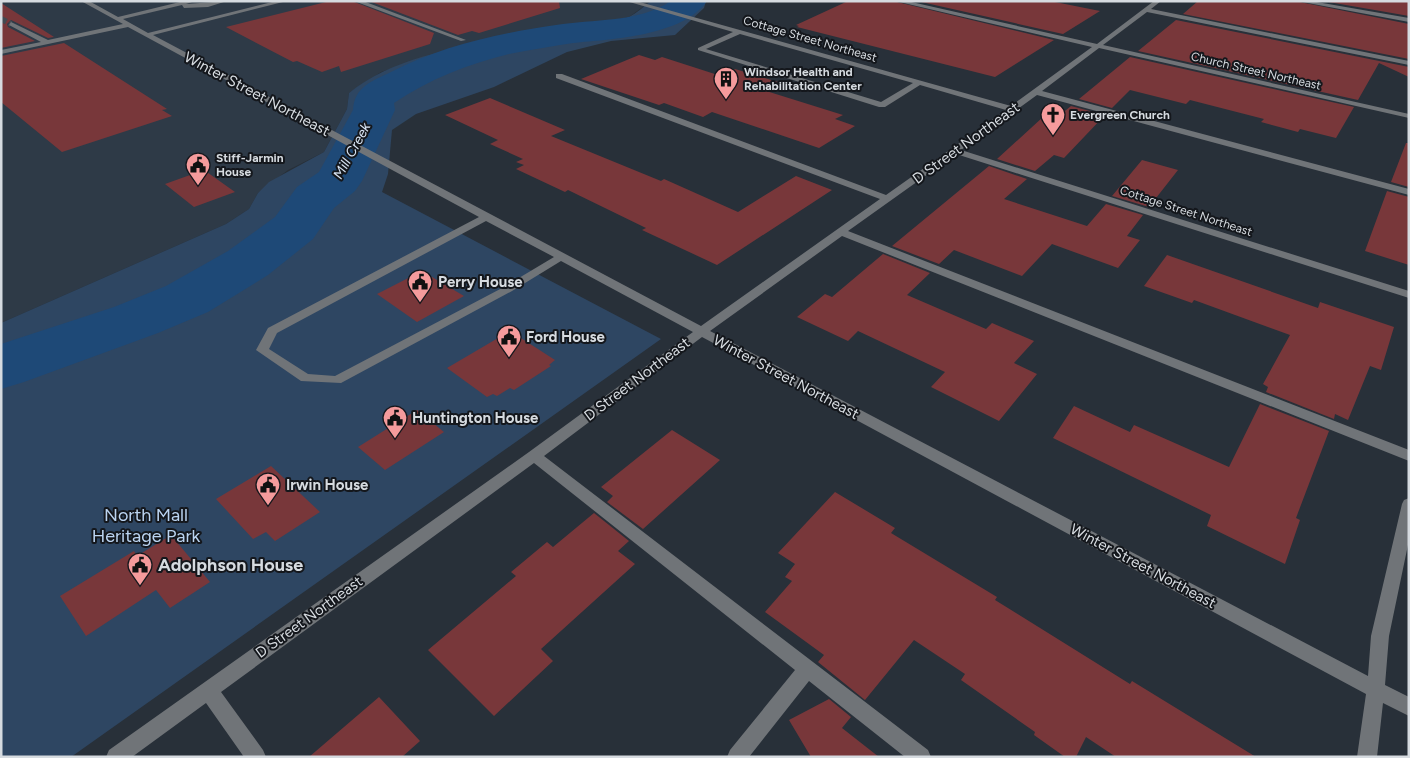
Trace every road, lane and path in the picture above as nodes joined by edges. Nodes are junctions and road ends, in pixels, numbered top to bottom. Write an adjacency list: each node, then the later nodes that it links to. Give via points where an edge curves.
1 (84, 1): 12 (street, Winter Street Northeast)
2 (176, 1): 11 (street)
3 (192, 1): 11 (street)
4 (224, 1): 11 (street)
5 (284, 1): 17 (street)
6 (357, 1): 18 (street)
7 (629, 1): 16 (street, Cottage Street Northeast)
8 (898, 1): 20 (street, Church Street Northeast)
9 (1300, 1): 13 (street)
10 (1150, 4): 20 (street, D Street Northeast); 22 (street)
11 (164, 8): 12 (street)
12 (117, 19): 15 (street, Winter Street Northeast)
13 (1409, 20)
14 (11, 24): 19 (street)
15 (128, 25): 17 (street, Winter Street Northeast); 19 (street)
16 (739, 32): 24 (street, Cottage Street Northeast); 24 (street, via 700,49 882,105)
17 (147, 35): 31 (street, Winter Street Northeast)
18 (462, 40)
19 (49, 43): 21 (street)
20 (1098, 47): 25 (street, D Street Northeast); 27 (street, Church Street Northeast)
21 (1, 52)
22 (1409, 63)
23 (559, 76): 30 (street)
24 (918, 83): 26 (street, Cottage Street Northeast)
25 (1036, 92): 26 (street, D Street Northeast); 29 (street)
26 (1012, 109): 28 (street, D Street Northeast)
27 (1409, 116)
28 (956, 151): 30 (street, D Street Northeast); 34 (street, Cottage Street Northeast)
29 (1409, 192)
30 (888, 199): 32 (street, D Street Northeast)
31 (486, 217): 33 (street, Winter Street Northeast); 33 (street, via 272,331 262,350 305,378 337,380 508,289)
32 (842, 232): 35 (street, D Street Northeast); 37 (street)
33 (561, 257): 35 (street, Winter Street Northeast)
34 (1409, 295)
35 (701, 332): 36 (street, D Street Northeast); 41 (street, Winter Street Northeast)
36 (534, 456): 39 (street); 40 (street, D Street Northeast)
37 (1409, 456)
38 (1409, 504): 41 (street, via 1380,636)
39 (808, 668): 45 (street); 46 (street)
40 (208, 690): 43 (street, D Street Northeast); 44 (street)
41 (1376, 690): 42 (street, Winter Street Northeast); 47 (street)
42 (1409, 707)
43 (116, 757)
44 (256, 757)
45 (737, 757)
46 (921, 757)
47 (1367, 757)

